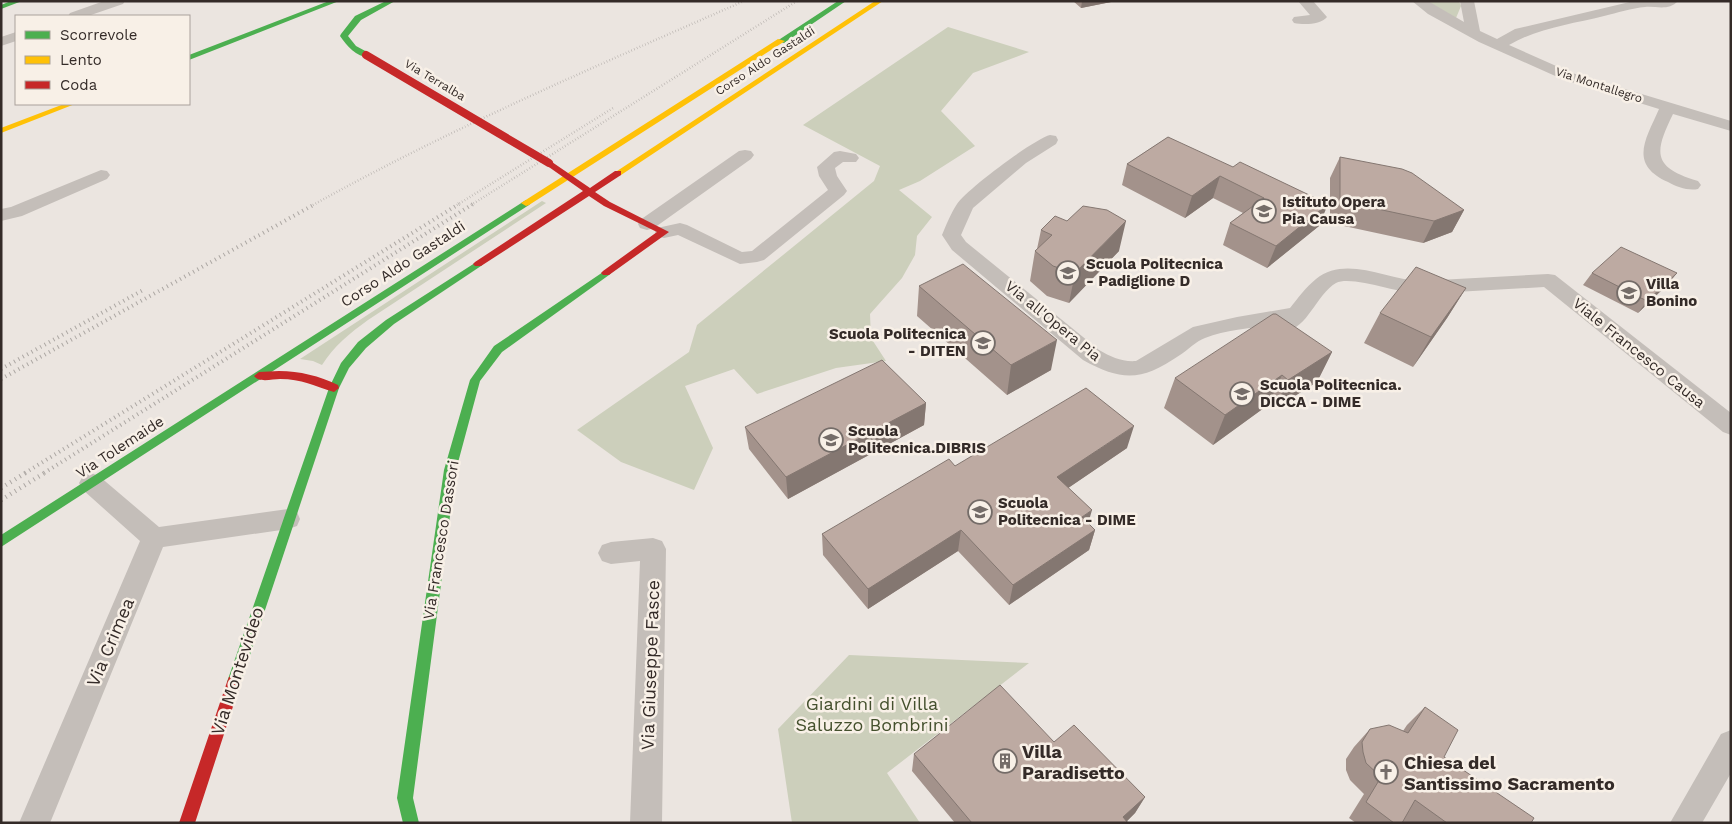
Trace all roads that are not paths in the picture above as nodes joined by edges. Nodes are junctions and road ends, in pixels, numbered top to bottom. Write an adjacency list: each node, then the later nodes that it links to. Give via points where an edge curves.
1 (19, 1): 12 (main road)
2 (118, 1): 11 (street)
3 (336, 1): 20 (main road)
4 (392, 1): 29 (main road, Via Terralba, bridge, via 349,24 344,36 353,48)
5 (843, 1): 29 (main road, Corso Aldo Gastaldi)
6 (880, 1): 31 (main road, Corso Aldo Gastaldi)
7 (1305, 1): 15 (street, via 1320,17)
8 (1419, 1): 16 (street, Via Montallegro)
9 (1468, 1): 16 (street)
10 (1671, 1): 19 (street, via 1645,3 1542,26 1520,32)
11 (97, 4): 13 (street); 14 (street)
12 (1, 7)
13 (77, 15)
14 (114, 15)
15 (1299, 20)
16 (1473, 33): 19 (street, Via Montallegro)
17 (15, 36): 18 (street)
18 (1, 42)
19 (1498, 45): 22 (street, Via Montallegro, via 1577,80)
20 (190, 58)
21 (68, 105): 24 (main road)
22 (1668, 107): 23 (street, Via Montallegro); 30 (street, via 1650,147 1651,155 1662,172)
23 (1731, 126)
24 (1, 132)
25 (1050, 140): 34 (street, Via all'Opera Pia, via 1020,159 965,205 951,235 959,246 1091,355 1108,365 1137,370 1198,332)
26 (745, 155): 33 (street, Via Francesco Dassori)
27 (850, 158): 33 (street, via 840,156 826,167 838,191 757,256 740,258 680,229)
28 (102, 175): 32 (street, via 16,212)
29 (567, 176): 31 (main road); 36 (main road, Corso Aldo Gastaldi)
30 (1692, 185)
31 (589, 193): 33 (main road); 37 (main road, Corso Aldo Gastaldi, via 390,322 362,344 345,366)
32 (1, 215)
33 (655, 228): 47 (main road, Via Francesco Dassori, via 498,349 475,380 450,470 405,798)
34 (1299, 314): 35 (street, via 1280,332); 38 (street, Viale Francesco Causa, via 1329,278 1343,274 1406,287 1430,288 1548,280)
35 (1266, 337)
36 (255, 377): 37 (main road, via 286,373 317,378); 39 (main road, Via Tolemaide)
37 (334, 388): 40 (main road, Via Montevideo)
38 (1731, 426)
39 (91, 484): 41 (street); 42 (main road, Via Tolemaide)
40 (288, 519): 41 (street); 46 (main road, Via Montevideo)
41 (154, 538): 45 (street, Via Crimea)
42 (1, 542)
43 (611, 553): 48 (street, Via Giuseppe Fasce, via 653,549)
44 (1731, 744): 49 (street)
45 (34, 823)
46 (187, 823)
47 (411, 823)
48 (646, 823)
49 (1685, 823)

